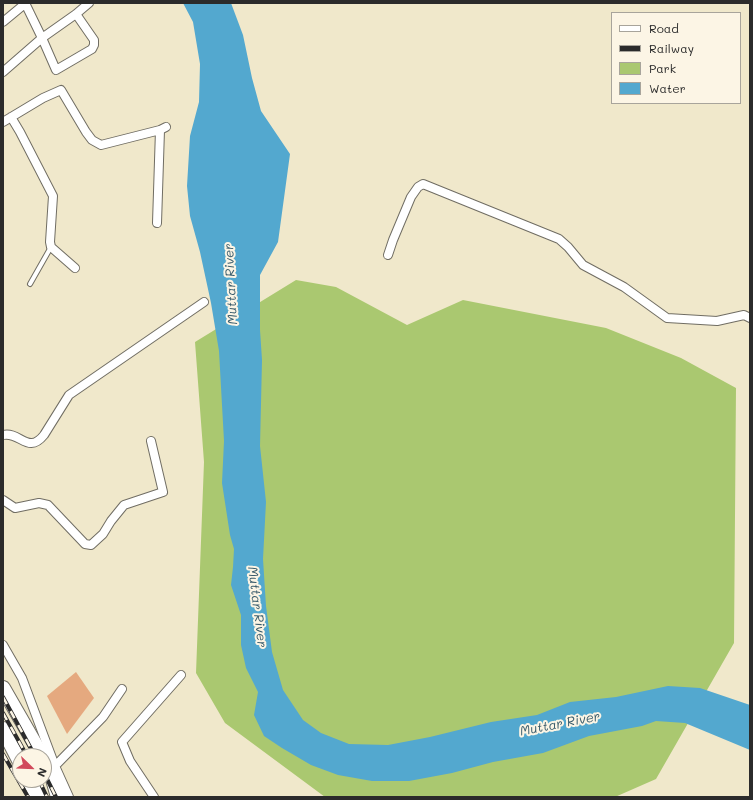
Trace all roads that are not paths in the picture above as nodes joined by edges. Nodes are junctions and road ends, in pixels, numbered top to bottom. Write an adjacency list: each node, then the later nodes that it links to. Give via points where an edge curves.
1 (26, 3): 4 (street); 5 (street)
2 (89, 3): 3 (street)
3 (76, 14): 5 (street); 5 (street, via 94,40 92,49 56,70)
4 (3, 22)
5 (42, 38): 6 (street)
6 (3, 72)
7 (11, 118): 8 (street); 9 (street, via 61,90 86,132 92,140 101,145 163,128); 10 (street, via 53,196)
8 (3, 122)
9 (157, 223)
10 (51, 247): 12 (street); 13 (lane)
11 (388, 255): 15 (street, via 411,197 423,184 560,240 583,265 624,287 667,318 716,320 744,315)
12 (75, 268)
13 (30, 284)
14 (204, 302): 16 (street, via 69,395 40,441 27,443)
15 (750, 318)
16 (3, 435)
17 (151, 441): 18 (street, via 163,492 124,505 103,534 91,544 85,544 48,505 39,503 15,508)
18 (3, 500)
19 (3, 645): 26 (street, via 22,678)
20 (181, 675): 34 (street, via 122,742 130,761)
21 (3, 688): 25 (highway)
22 (122, 689): 27 (street, via 103,717)
23 (3, 729): 24 (highway)
24 (13, 748)
25 (37, 748)
26 (44, 748)
27 (52, 760)
28 (52, 768): 33 (street)
29 (52, 776): 32 (highway)
30 (33, 788): 31 (highway)
31 (38, 797)
32 (58, 797)
33 (69, 797)
34 (154, 797)

